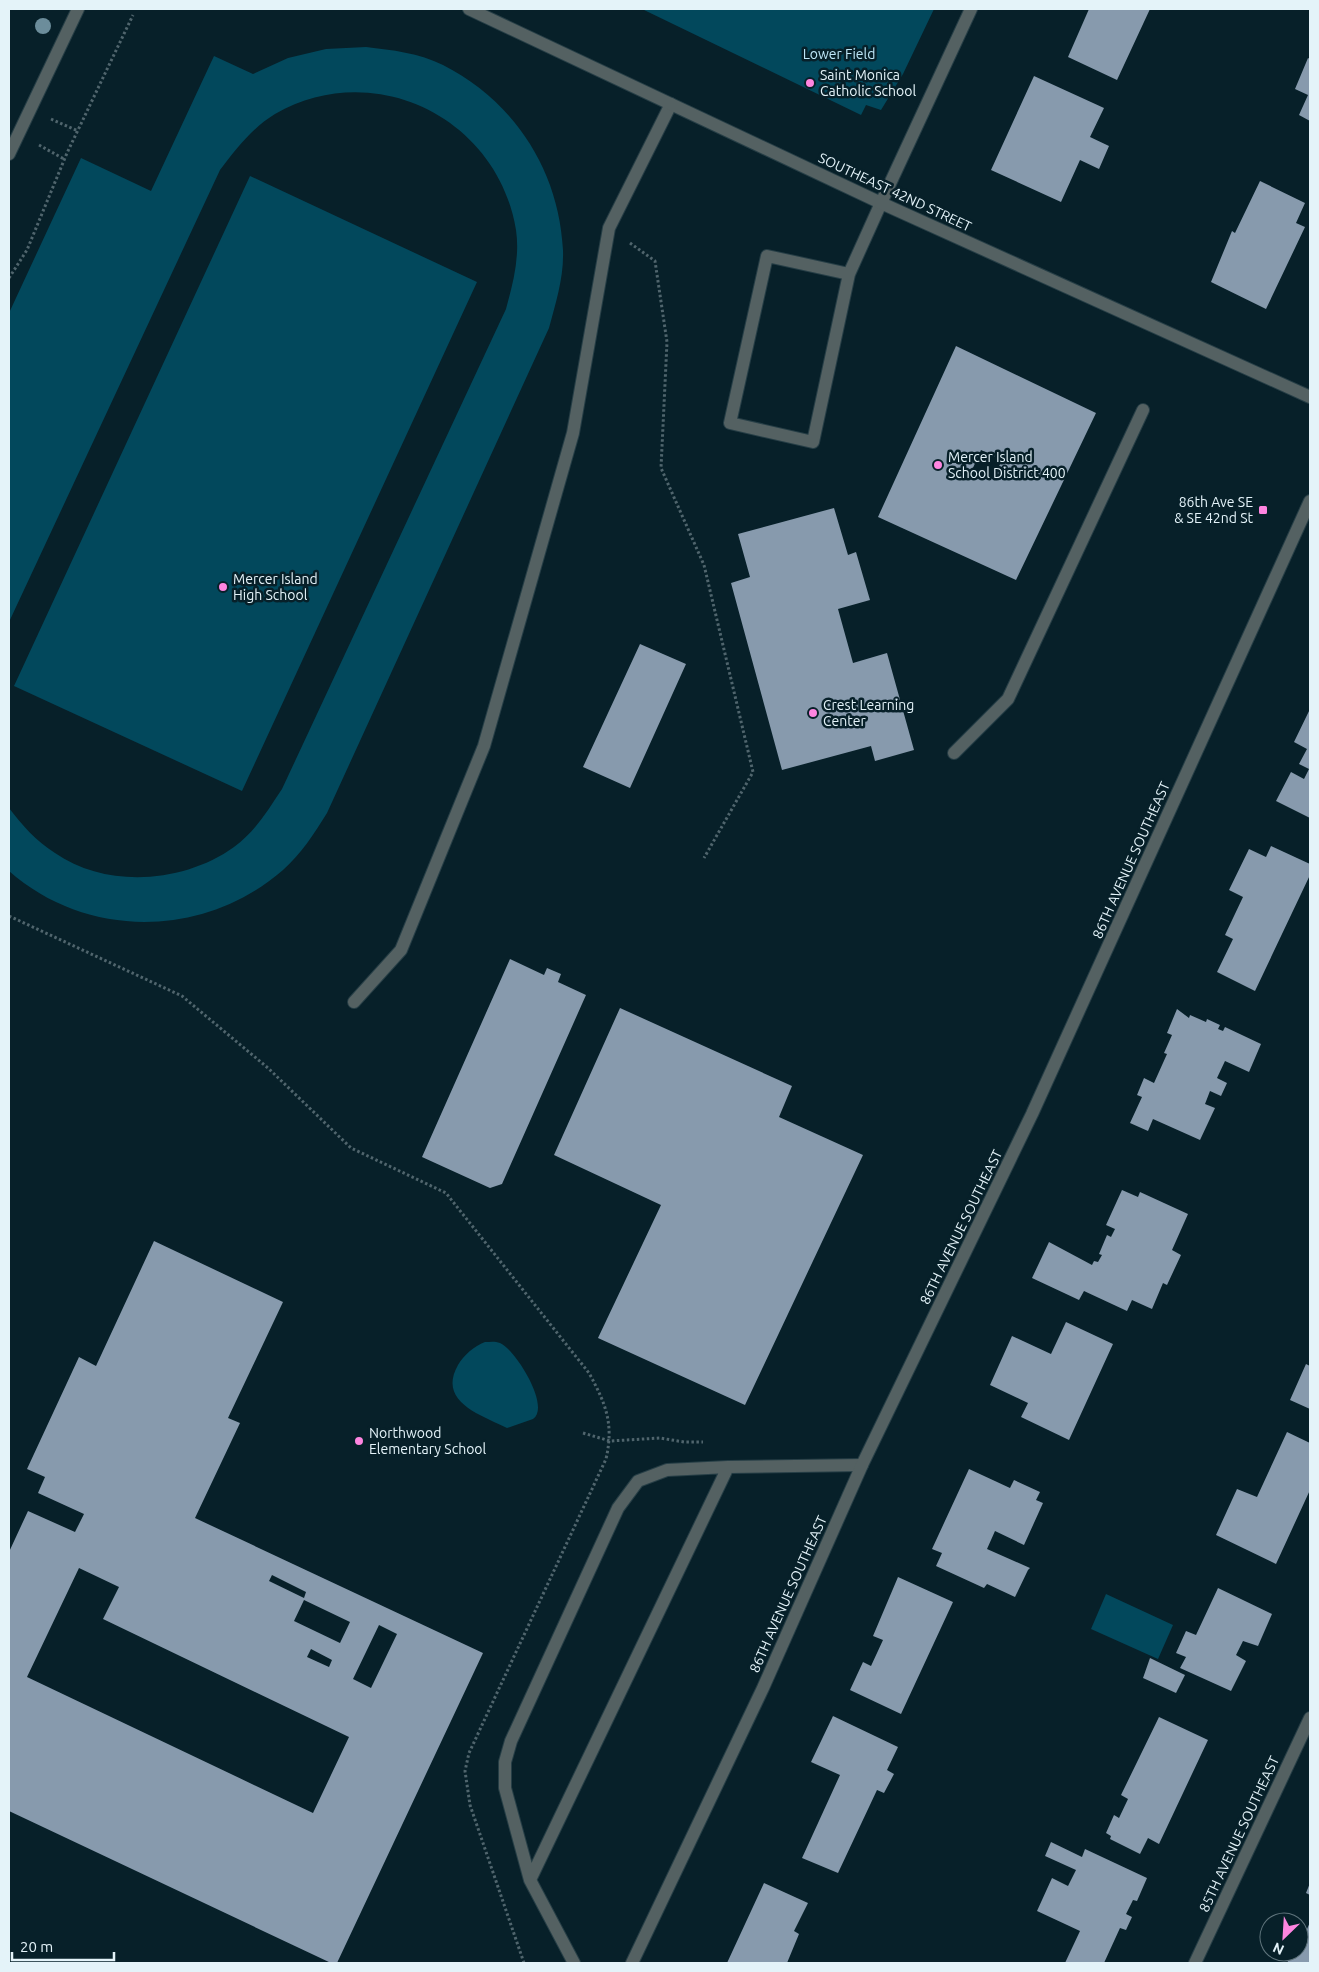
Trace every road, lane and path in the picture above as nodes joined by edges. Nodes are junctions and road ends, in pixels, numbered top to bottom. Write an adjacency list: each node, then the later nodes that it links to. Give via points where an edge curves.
1 (78, 9): 7 (street)
2 (469, 9): 5 (street, SOUTHEAST 42ND STREET)
3 (971, 9): 9 (street)
4 (133, 15): 8 (path)
5 (671, 104): 9 (street, SOUTHEAST 42ND STREET); 10 (street)
6 (36, 143): 8 (path)
7 (9, 154)
8 (64, 159): 12 (path, via 28,250)
9 (881, 203): 11 (street); 13 (street, SOUTHEAST 42ND STREET)
10 (609, 228): 17 (path, via 655,261 667,342 661,468 704,565 753,772); 19 (street, via 573,433 484,746 401,950)
11 (849, 274): 11 (street, via 767,256 730,423 813,442)
12 (9, 278)
13 (1310, 397)
14 (1143, 410): 16 (street, via 1008,699)
15 (1310, 501): 23 (street, 86TH AVENUE SOUTHEAST, via 1032,1114)
16 (954, 753)
17 (704, 858)
18 (9, 916): 20 (path, via 182,996 268,1068 351,1148 446,1193)
19 (354, 1002)
20 (582, 1364)
21 (583, 1432): 22 (path, via 610,1441 660,1438)
22 (712, 1442)
23 (862, 1465): 24 (street); 28 (street, 86TH AVENUE SOUTHEAST, via 763,1688)
24 (728, 1467): 26 (street); 26 (street, via 667,1470 645,1478 638,1481 618,1508 504,1762 505,1788)
25 (1310, 1718): 29 (street, 85TH AVENUE SOUTHEAST)
26 (530, 1880): 27 (street)
27 (574, 1963)
28 (632, 1963)
29 (1196, 1963)

